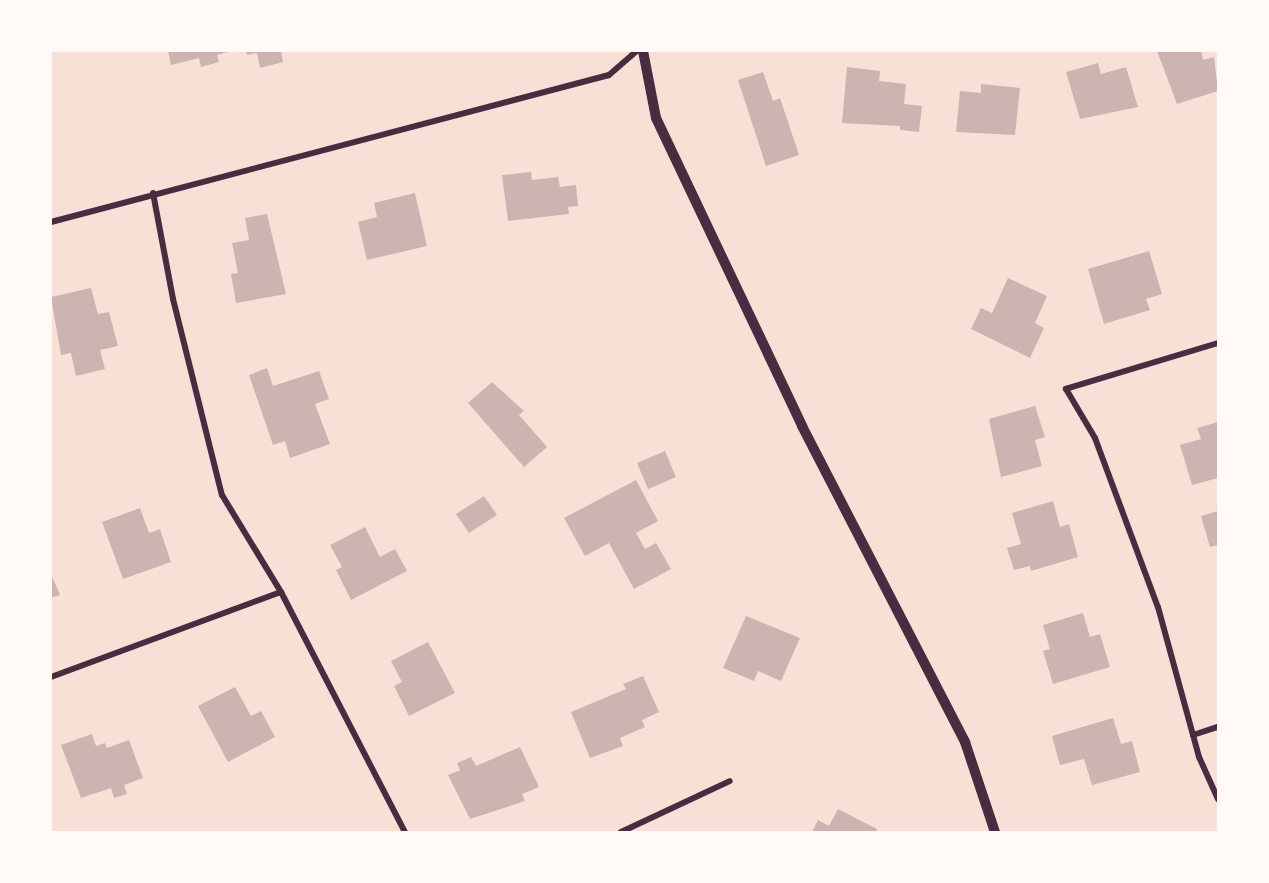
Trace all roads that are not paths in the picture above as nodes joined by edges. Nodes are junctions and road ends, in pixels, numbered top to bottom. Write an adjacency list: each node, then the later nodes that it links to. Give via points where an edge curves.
1 (637, 51): 3 (street, via 609,75)
2 (643, 51): 14 (street, via 656,118 802,426 965,742)
3 (153, 193): 4 (street); 6 (street, via 173,299 222,495)
4 (51, 222)
5 (1218, 343): 9 (street, via 1066,388 1095,438 1158,607)
6 (281, 592): 7 (street); 12 (street)
7 (51, 677)
8 (1218, 727): 9 (street)
9 (1193, 735): 11 (street)
10 (730, 781): 13 (street)
11 (1218, 799)
12 (405, 832)
13 (621, 832)
14 (995, 832)

